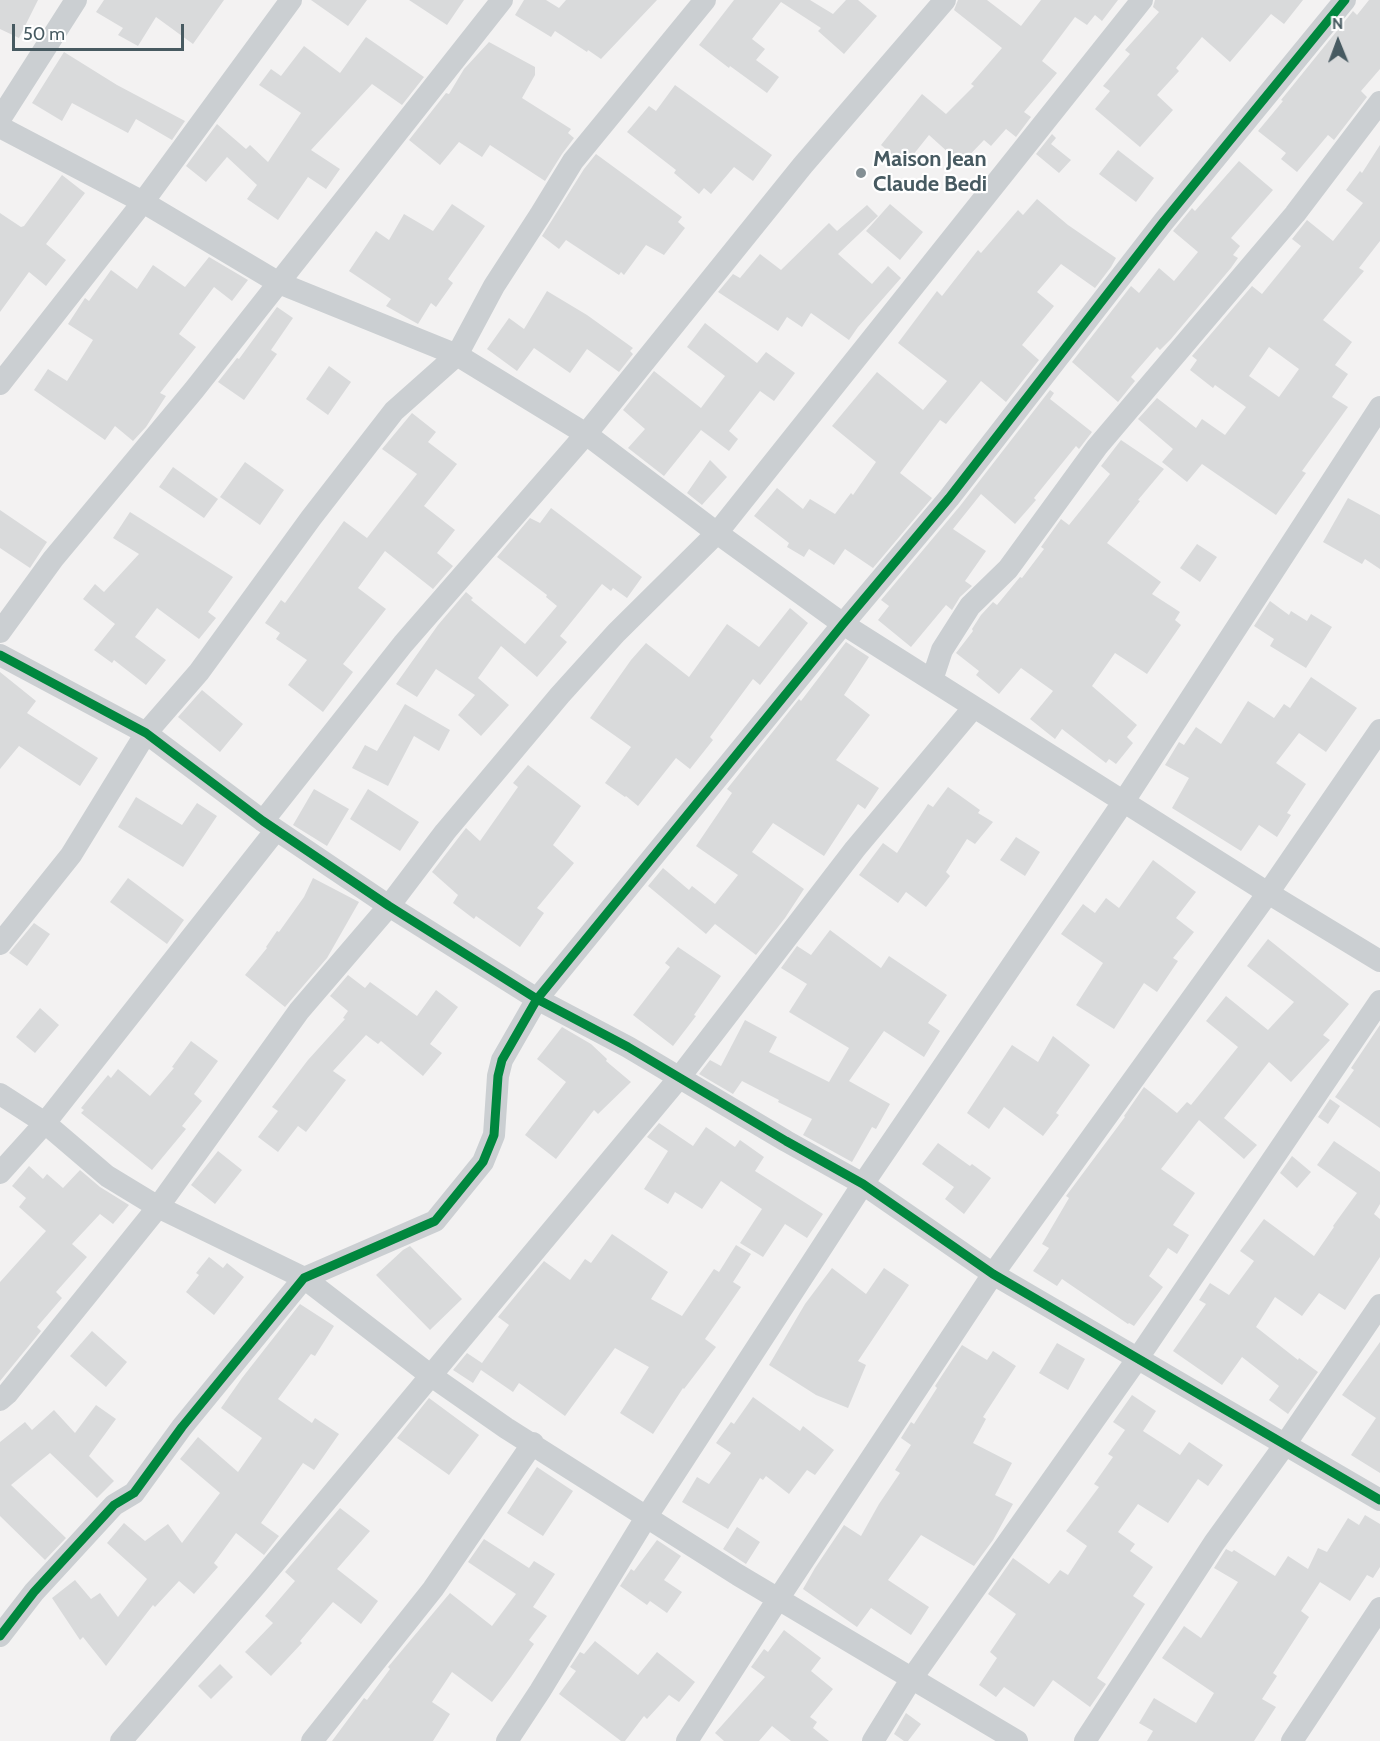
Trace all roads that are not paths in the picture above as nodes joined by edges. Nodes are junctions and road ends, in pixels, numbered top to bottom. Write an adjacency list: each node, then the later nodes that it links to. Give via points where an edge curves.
1 (76, 0): 9 (street)
2 (291, 0): 11 (street)
3 (502, 0): 12 (street)
4 (705, 0): 13 (street, via 573,161 494,286)
5 (945, 0): 16 (street, via 802,165)
6 (1142, 0): 17 (street)
7 (1345, 0): 18 (street, via 1164,221 949,498)
8 (1380, 102): 21 (street, via 1294,214 1097,447 1008,569 970,606 942,650)
9 (0, 119)
10 (0, 127): 11 (street)
11 (142, 202): 12 (street); 14 (street)
12 (279, 283): 13 (street); 19 (street, via 53,559)
13 (458, 355): 16 (street); 24 (street, via 394,411 199,672)
14 (0, 384)
15 (1380, 407): 25 (street)
16 (586, 434): 17 (street); 26 (street, via 403,644)
17 (717, 533): 18 (street); 28 (street, via 560,695 445,832)
18 (843, 624): 21 (street); 31 (street)
19 (0, 632)
20 (0, 655): 24 (street)
21 (932, 680): 22 (street)
22 (974, 707): 25 (street); 33 (street, via 855,849)
23 (1380, 730): 27 (street)
24 (146, 734): 26 (street); 29 (street, via 71,855)
25 (1124, 801): 27 (street); 37 (street)
26 (270, 826): 28 (street); 35 (street)
27 (1268, 893): 30 (street); 39 (street)
28 (389, 906): 31 (street); 38 (street, via 299,1011)
29 (0, 944)
30 (1380, 961)
31 (537, 999): 33 (street); 40 (street, via 502,1060 494,1135 483,1162 435,1221)
32 (1380, 1001): 42 (street)
33 (679, 1078): 37 (street); 43 (street)
34 (0, 1094): 35 (street)
35 (45, 1122): 36 (street); 38 (street, via 107,1176)
36 (0, 1173)
37 (863, 1184): 39 (street); 48 (street)
38 (158, 1207): 40 (street); 44 (street)
39 (993, 1274): 42 (street); 49 (street)
40 (304, 1278): 43 (street); 51 (street, via 182,1426 134,1493 114,1506 34,1592)
41 (1380, 1305): 46 (street)
42 (1138, 1358): 46 (street); 52 (street)
43 (430, 1375): 45 (street); 53 (street)
44 (0, 1400)
45 (533, 1443): 48 (street); 54 (street, via 433,1589)
46 (1284, 1446): 47 (street); 59 (street, via 1214,1543)
47 (1380, 1500)
48 (646, 1516): 49 (street); 55 (street)
49 (778, 1599): 52 (street); 56 (street)
50 (1380, 1608): 60 (street)
51 (0, 1636)
52 (912, 1678): 57 (street); 58 (street)
53 (121, 1741)
54 (312, 1741)
55 (507, 1741)
56 (687, 1741)
57 (873, 1741)
58 (1017, 1741)
59 (1085, 1741)
60 (1292, 1741)

